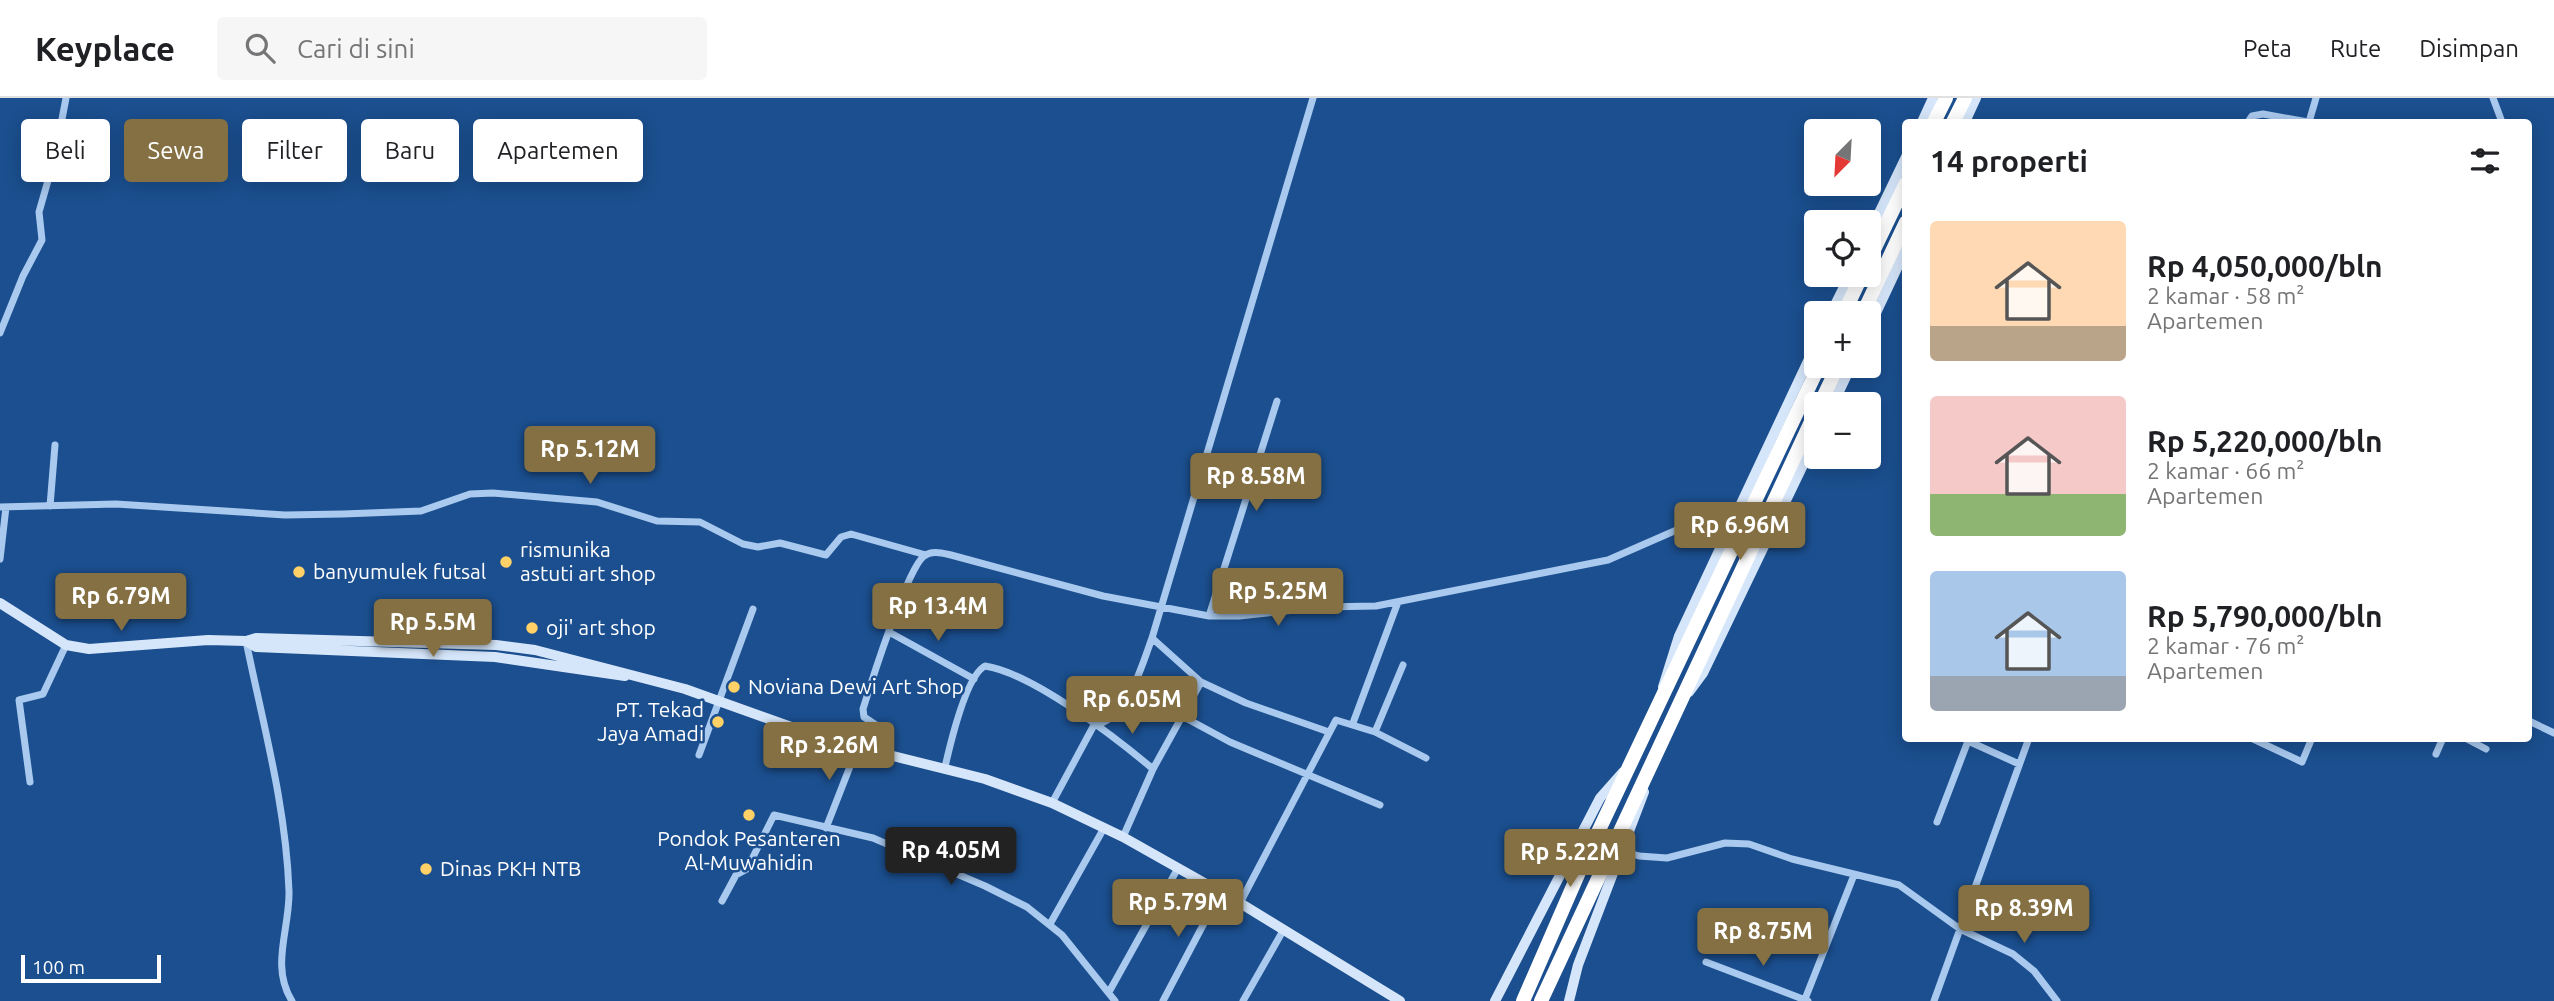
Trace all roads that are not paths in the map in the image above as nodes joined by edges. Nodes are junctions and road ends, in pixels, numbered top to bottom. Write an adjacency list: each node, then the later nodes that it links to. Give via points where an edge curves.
1 (66, 98): 25 (street, via 39,212 42,240)
2 (1313, 98): 39 (street)
3 (1933, 98): 9 (street)
4 (1946, 98): 10 (highway)
5 (1965, 98): 11 (highway)
6 (1976, 98): 12 (street)
7 (2316, 98): 15 (street)
8 (2493, 98): 16 (street)
9 (1923, 119)
10 (1936, 119)
11 (1954, 119)
12 (1966, 119)
13 (2250, 119): 14 (street, via 2261,114)
14 (2290, 119)
15 (2309, 119)
16 (2501, 119)
17 (1902, 165): 19 (street)
18 (1902, 191): 21 (highway)
19 (1881, 210)
20 (1902, 230): 23 (highway)
21 (1881, 235)
22 (1902, 258): 24 (street)
23 (1869, 301)
24 (1881, 302)
25 (0, 333)
26 (1804, 369): 32 (street)
27 (1813, 378): 49 (highway)
28 (1277, 401): 41 (street)
29 (1804, 437): 51 (highway)
30 (55, 445): 33 (street)
31 (1804, 463): 51 (street, via 1703,673)
32 (1740, 505): 37 (street, via 1608,560); 49 (street, via 1679,636)
33 (50, 506): 34 (street); 35 (street, via 116,504 285,515 343,514 421,511 470,494 492,493 577,498 657,521 700,522 750,546 780,543 827,555 841,537 850,534)
34 (3, 507): 36 (street)
35 (926, 555): 39 (street, via 951,555 1102,596); 42 (street)
36 (0, 559)
37 (1398, 602): 41 (street); 54 (street)
38 (0, 603): 45 (street)
39 (1160, 606): 41 (street); 43 (street)
40 (753, 609): 50 (street)
41 (1209, 616)
42 (889, 632): 47 (street); 68 (street, via 862,713 879,727)
43 (1152, 638): 48 (street); 55 (street, via 1117,712 1103,724)
44 (246, 641): 45 (street, via 100,650); 50 (street, via 256,647 535,655 605,675 642,676); 97 (street, via 282,809 289,892 280,967)
45 (66, 645): 78 (street, via 43,695 19,700)
46 (1403, 664): 57 (street)
47 (974, 679): 55 (street, via 983,666 996,668); 74 (street)
48 (1201, 682): 52 (street); 56 (street)
49 (1662, 693): 73 (highway)
50 (719, 699): 66 (street, via 807,734); 70 (street)
51 (1681, 699): 75 (highway)
52 (1182, 716): 76 (street); 77 (street, via 1230,743)
53 (2532, 722): 58 (street)
54 (1353, 723): 56 (street, via 1336,720); 57 (street)
55 (1094, 725): 76 (street); 79 (street)
56 (1329, 732): 77 (street)
57 (1375, 732): 71 (street)
58 (2554, 733)
59 (1968, 742): 81 (street)
60 (1970, 742): 72 (street)
61 (2027, 742): 72 (street)
62 (2260, 742): 63 (street, via 2302,762)
63 (2310, 742)
64 (2441, 742): 69 (street)
65 (2473, 742): 67 (street)
66 (858, 746): 68 (street); 82 (street)
67 (2486, 749)
68 (876, 750): 74 (street)
69 (2436, 754)
70 (699, 755)
71 (1426, 758)
72 (2019, 764): 93 (street)
73 (1629, 766): 102 (street, via 1600,798); 103 (highway)
74 (944, 767): 79 (street)
75 (1649, 768): 85 (street); 104 (highway)
76 (1153, 769): 84 (street)
77 (1308, 772): 80 (street); 90 (street)
78 (30, 782)
79 (1052, 803): 83 (street)
80 (1380, 805)
81 (1937, 822)
82 (827, 828): 89 (street, via 774,816 747,869 736,875); 91 (street, via 873,838 921,857 985,886)
83 (1104, 828): 84 (street); 91 (street)
84 (1123, 837): 86 (street)
85 (1623, 851): 87 (street, via 1678,858 1726,843 1749,844); 105 (street, via 1578,965)
86 (1178, 868): 88 (street); 95 (street)
87 (1854, 875): 93 (street, via 1904,887); 96 (street)
88 (1221, 891): 90 (street); 99 (street)
89 (722, 901)
90 (1240, 903): 92 (street)
91 (1050, 924): 95 (street)
92 (1284, 929): 100 (street); 101 (street)
93 (1960, 929): 106 (street); 107 (street, via 2013,954 2034,971)
94 (1706, 962): 96 (street)
95 (1108, 992): 98 (street)
96 (1807, 1000)
97 (292, 1001)
98 (1115, 1001)
99 (1163, 1001)
100 (1243, 1001)
101 (1400, 1001)
102 (1495, 1001)
103 (1523, 1001)
104 (1541, 1001)
105 (1569, 1001)
106 (1934, 1001)
107 (2057, 1001)

